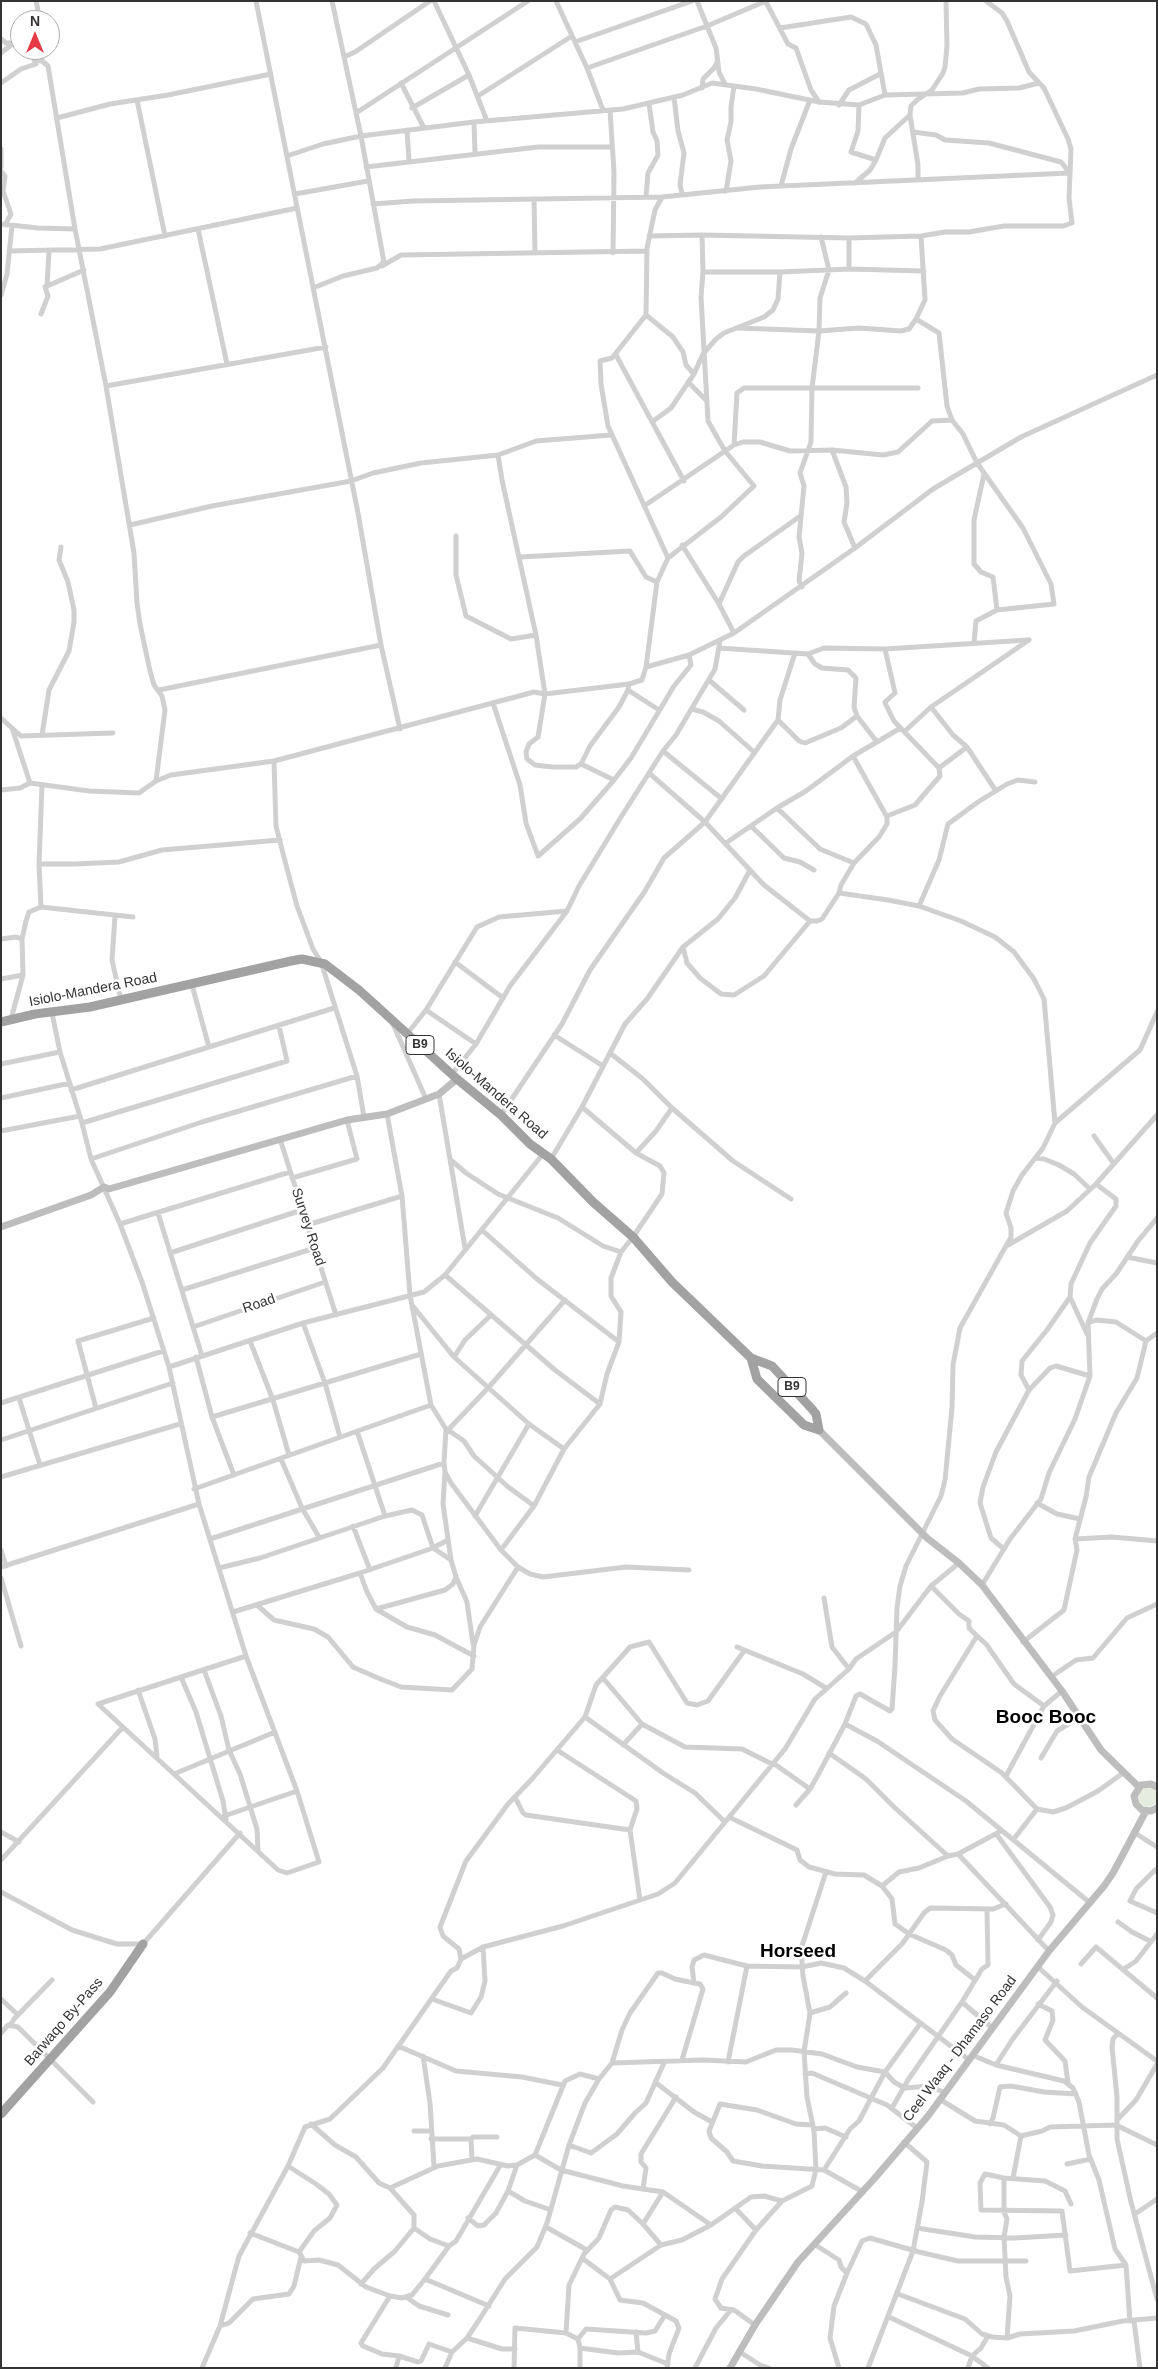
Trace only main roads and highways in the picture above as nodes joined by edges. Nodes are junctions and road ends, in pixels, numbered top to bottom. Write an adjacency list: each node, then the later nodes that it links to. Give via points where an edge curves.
1 (1, 1022): 2 (highway, Isiolo-Mandera Road / B9, via 121,1000 302,959 321,962 340,973)
2 (455, 1077): 3 (main road, via 439,1094 387,1114 347,1120 109,1189 104,1187 91,1195); 4 (highway, Isiolo-Mandera Road / B9, via 547,1156 633,1237 672,1282)
3 (1, 1227)
4 (751, 1358): 5 (highway, B9, via 757,1379 804,1425); 5 (highway, B9, via 772,1366 816,1414)
5 (819, 1430): 6 (main road, via 921,1533 982,1585 1062,1691 1098,1746)
6 (1139, 1787): 7 (main road, via 1146,1784); 9 (main road, via 1134,1800 1138,1808)
7 (1157, 1787)
8 (1157, 1808): 9 (main road)
9 (1146, 1811): 12 (main road, Ceel Waaq - Dhamaso Road, via 1113,1873 1049,1951 943,2096 798,2262 754,2325)
10 (143, 1944): 11 (highway, Barwaqo By-Pass, via 110,1992)
11 (1, 2114)
12 (730, 2368)

